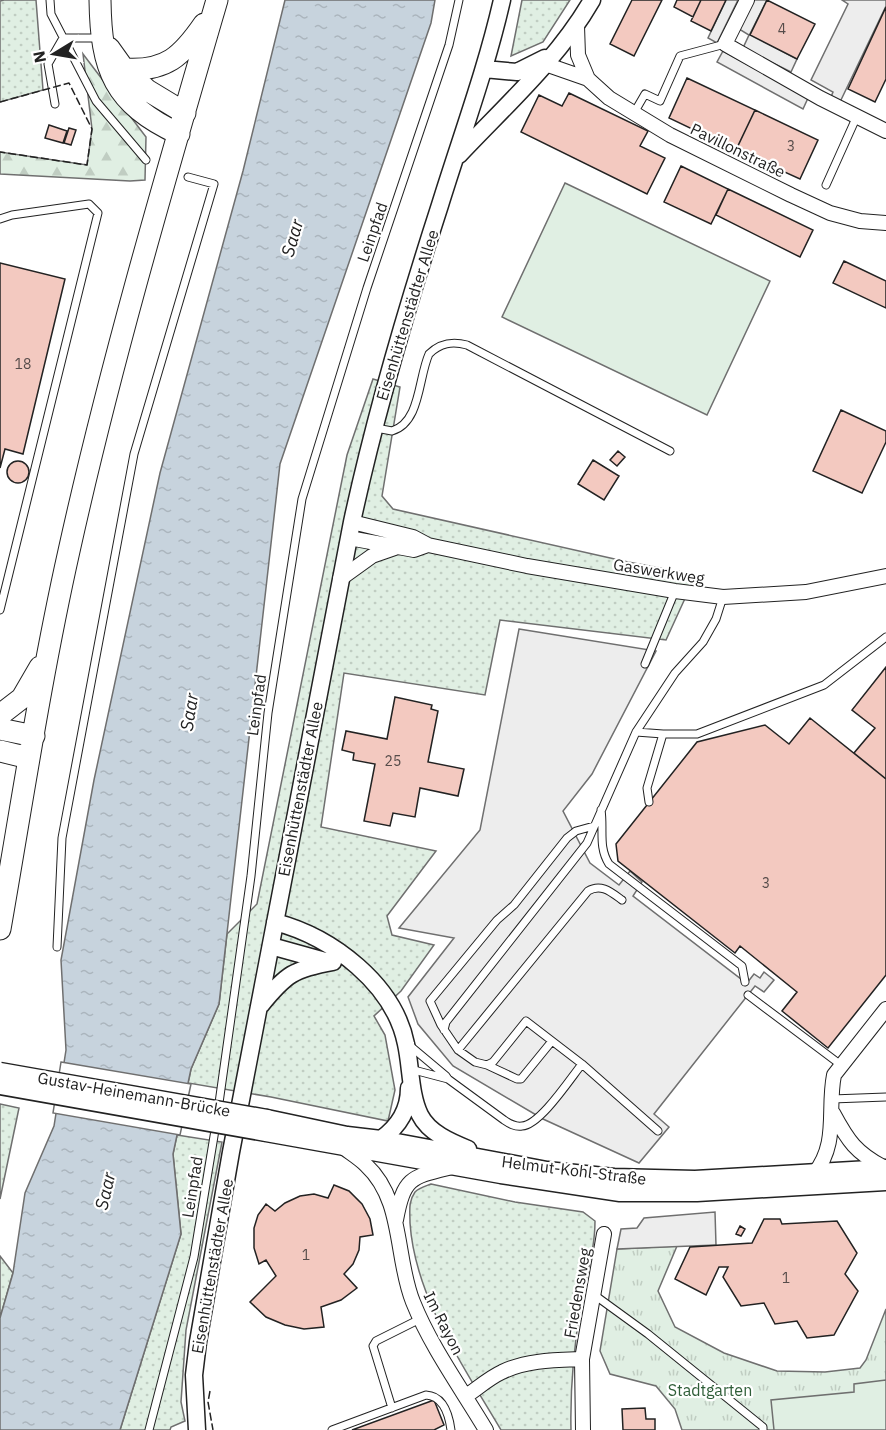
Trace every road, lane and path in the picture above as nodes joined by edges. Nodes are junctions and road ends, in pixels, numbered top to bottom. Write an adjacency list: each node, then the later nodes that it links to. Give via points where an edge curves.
1 (50, 0): 9 (lane, via 51,14)
2 (100, 0): 10 (main road)
3 (459, 0): 89 (lane, Leinpfad, via 449,45 367,288 302,499 268,713 226,1065 194,1257)
4 (502, 0): 14 (street, Eisenhüttenstädter Allee)
5 (592, 0): 8 (street, Eisenhüttenstädter Allee)
6 (747, 0): 11 (street)
7 (216, 4): 13 (main road, via 190,45 175,59 159,67); 19 (main road)
8 (577, 26): 12 (street, Eisenhüttenstädter Allee); 15 (street, Pavillonstraße, via 578,56)
9 (63, 38): 10 (lane); 16 (lane, via 48,64); 22 (lane, via 96,101)
10 (102, 38): 13 (main road); 19 (main road, via 114,81 131,104 144,116)
11 (725, 44): 17 (lane, via 680,56 660,101 645,94); 18 (street)
12 (551, 58): 14 (street, Eisenhüttenstädter Allee, via 518,72); 15 (street, Pavillonstraße); 21 (street, Eisenhüttenstädter Allee)
13 (124, 69): 19 (main road)
14 (483, 69): 21 (street, Eisenhüttenstädter Allee)
15 (588, 79): 17 (street, Pavillonstraße)
16 (55, 104)
17 (634, 113): 26 (street, Pavillonstraße, via 670,135 830,213 860,222)
18 (857, 116): 20 (street); 24 (lane)
19 (182, 124): 38 (main road, via 118,350)
20 (886, 131)
21 (456, 157): 27 (street, Eisenhüttenstädter Allee)
22 (146, 160)
23 (188, 177): 54 (lane, via 214,184 134,454 62,838)
24 (826, 184)
25 (0, 219): 36 (lane, via 89,204 98,213)
26 (886, 223)
27 (374, 427): 28 (lane, via 394,430 405,423 429,354 445,344 459,343); 29 (street, Eisenhüttenstädter Allee)
28 (670, 451)
29 (350, 530): 30 (street, Gaswerkweg, via 413,537); 31 (street, Gaswerkweg); 33 (street, Eisenhüttenstädter Allee)
30 (428, 545): 31 (street, Gaswerkweg, via 414,550); 34 (street, Gaswerkweg)
31 (395, 548): 33 (street, Gaswerkweg, via 372,556)
32 (886, 576): 35 (street, Gaswerkweg, via 806,592)
33 (340, 579): 51 (street, Eisenhüttenstädter Allee)
34 (675, 591): 35 (street, Gaswerkweg); 39 (lane)
35 (723, 597): 42 (lane, via 703,642 675,673)
36 (0, 610)
37 (886, 637): 43 (lane, via 824,686 697,734)
38 (47, 653): 40 (main road, via 22,698); 44 (main road)
39 (645, 664)
40 (0, 715)
41 (0, 729): 44 (main road)
42 (636, 732): 43 (lane); 48 (lane)
43 (663, 734): 47 (lane, via 647,788)
44 (34, 736): 46 (main road)
45 (0, 751): 46 (main road)
46 (29, 758): 52 (main road)
47 (649, 802)
48 (601, 810): 49 (lane); 57 (lane, via 602,850 609,864 742,966)
49 (594, 826): 61 (lane, via 579,855 446,1022); 61 (lane, via 567,838 432,998 431,1004)
50 (622, 900): 64 (lane, via 603,888 588,891)
51 (275, 922): 53 (street, Eisenhüttenstädter Allee); 56 (street, via 307,932 337,949)
52 (0, 929)
53 (271, 946): 55 (street); 59 (street, Eisenhüttenstädter Allee)
54 (57, 947)
55 (333, 962): 56 (street); 59 (street, via 289,975)
56 (356, 966): 63 (street, via 387,999)
57 (745, 981)
58 (748, 995): 67 (lane)
59 (259, 1008): 90 (street, Eisenhüttenstädter Allee, via 198,1342 194,1375)
60 (886, 1009): 67 (street)
61 (444, 1030): 64 (lane)
62 (552, 1041): 65 (lane); 66 (lane, via 519,1079); 66 (lane, via 526,1021)
63 (406, 1042): 68 (street); 70 (lane)
64 (458, 1050): 66 (lane)
65 (582, 1064): 70 (lane, via 536,1120 520,1127 504,1120); 75 (lane)
66 (487, 1065)
67 (841, 1065): 73 (street, via 834,1075)
68 (410, 1069): 70 (lane); 76 (street, via 409,1097 403,1116); 78 (street, via 416,1103 431,1129)
69 (0, 1071): 74 (street, Gustav-Heinemann-Brücke, bridge)
70 (448, 1079)
71 (0, 1086): 74 (street, Gustav-Heinemann-Brücke, bridge)
72 (886, 1096): 73 (lane)
73 (832, 1106): 80 (street, via 849,1142); 81 (street, via 829,1146 824,1162)
74 (267, 1125): 76 (street, Helmut-Kohl-Straße); 77 (street, Helmut-Kohl-Straße)
75 (658, 1131)
76 (381, 1139): 78 (street, Helmut-Kohl-Straße)
77 (344, 1148): 79 (street, Helmut-Kohl-Straße); 82 (street, Im Rayon, via 368,1166 387,1196)
78 (493, 1160): 81 (street, Helmut-Kohl-Straße, via 547,1170 648,1180)
79 (453, 1167): 80 (street, Helmut-Kohl-Straße, via 620,1193 856,1184); 82 (street, Im Rayon, via 418,1175 410,1182 400,1199)
80 (886, 1173): 81 (street, Helmut-Kohl-Straße)
81 (814, 1174)
82 (396, 1222): 85 (street, Im Rayon, via 404,1271)
83 (604, 1234): 84 (street, Friedensweg)
84 (593, 1294): 86 (street, Friedensweg); 95 (lane, via 648,1334)
85 (420, 1319): 87 (street, Im Rayon); 88 (lane, via 373,1346)
86 (582, 1359): 87 (street, Friedensweg, via 518,1366); 94 (street, Friedensweg)
87 (466, 1396): 93 (street, Im Rayon)
88 (392, 1408): 91 (lane); 92 (lane, via 426,1395 436,1397 444,1407)
89 (149, 1430)
90 (197, 1430)
91 (333, 1430)
92 (451, 1430)
93 (486, 1430)
94 (583, 1430)
95 (763, 1430)

